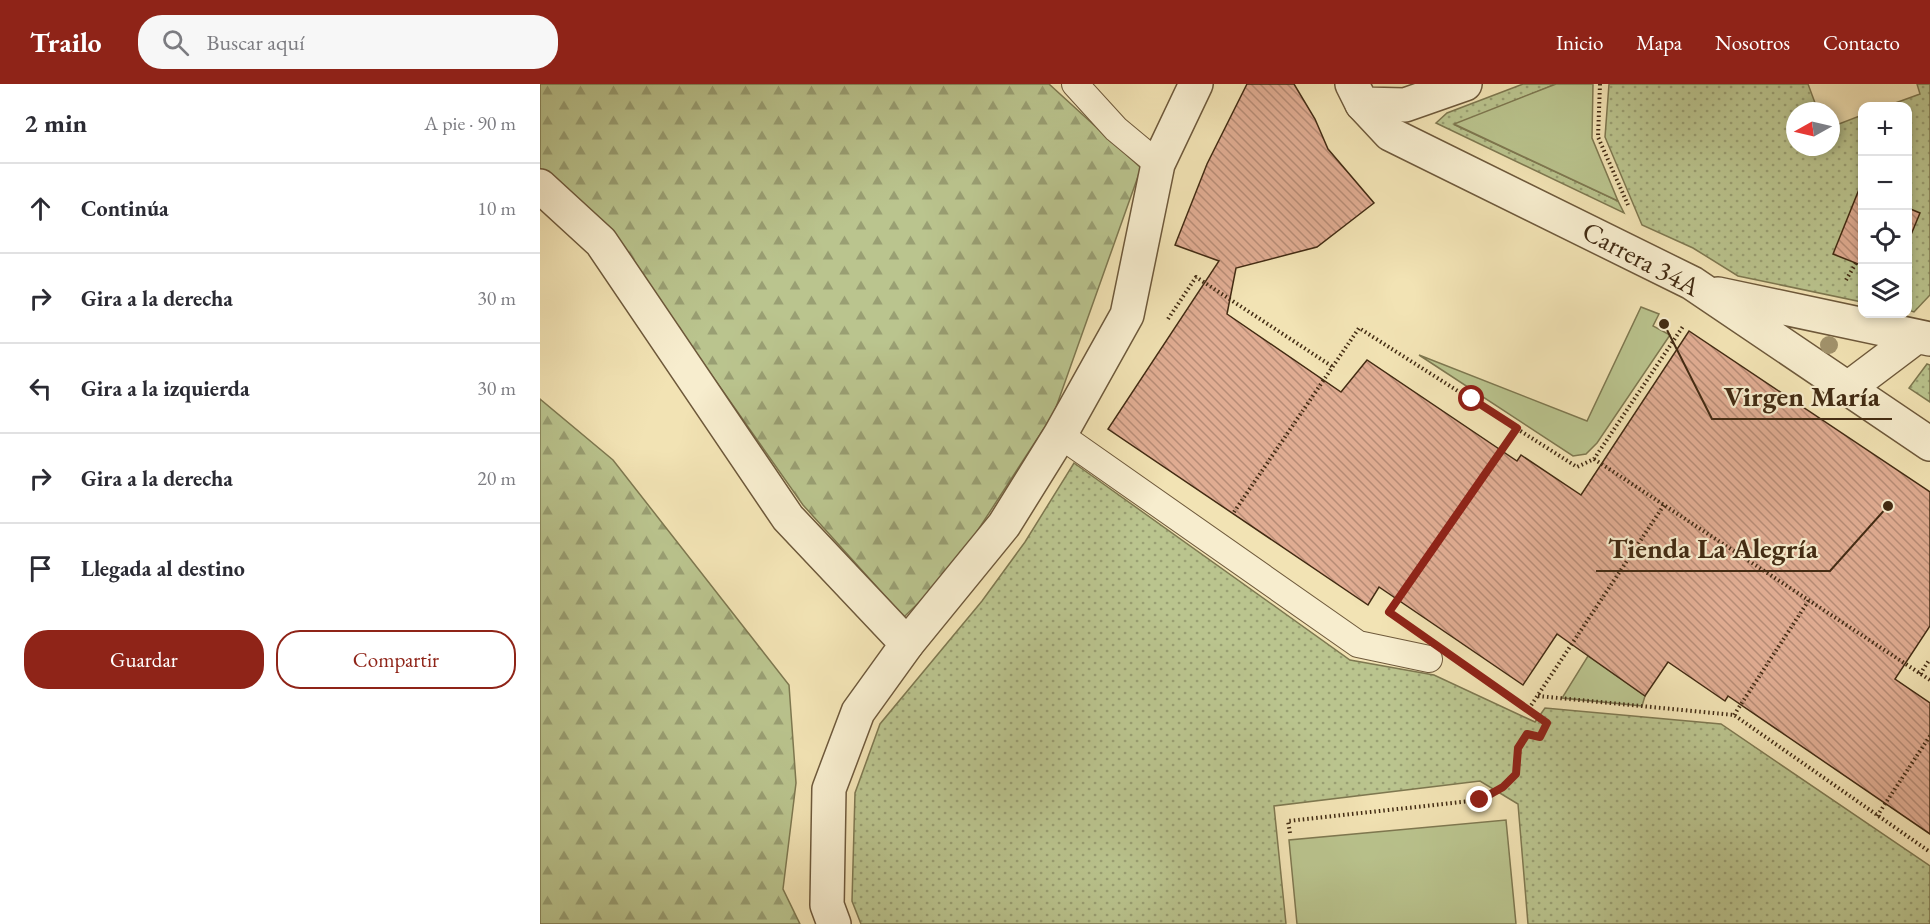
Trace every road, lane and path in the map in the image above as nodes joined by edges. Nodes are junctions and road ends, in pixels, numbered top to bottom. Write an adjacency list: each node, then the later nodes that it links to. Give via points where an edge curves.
1 (1075, 84): 6 (lane, via 1116,129)
2 (1196, 84): 6 (street)
3 (1465, 84): 5 (street, via 1405,105)
4 (1600, 84): 8 (path, via 1598,137)
5 (1357, 94): 8 (street, Carrera 34A, via 1390,134)
6 (1158, 164): 16 (street, via 1127,315)
7 (540, 186): 25 (street, via 601,242 788,518)
8 (1647, 260): 10 (street, Carrera 34A)
9 (1197, 277): 13 (path)
10 (1702, 290): 12 (street); 14 (street, Carrera 34A)
11 (1688, 319): 18 (path)
12 (1923, 338): 14 (street)
13 (1333, 367): 15 (path, via 1359,328); 20 (path)
14 (1847, 389): 17 (street, Carrera 34A)
15 (1517, 428): 18 (path, via 1577,467); 22 (path)
16 (1060, 435): 25 (street, via 1004,525); 26 (lane, via 1358,644)
17 (1930, 444)
18 (1594, 459): 19 (path)
19 (1664, 505): 21 (path); 30 (path)
20 (1233, 513)
21 (1809, 600): 28 (path); 32 (path)
22 (1389, 612): 23 (path); 24 (path)
23 (1398, 618)
24 (1384, 620)
25 (907, 644): 37 (street, via 858,712 830,789 827,905)
26 (1442, 658): 31 (path)
27 (1930, 659): 28 (path)
28 (1920, 674): 29 (path)
29 (1930, 680)
30 (1538, 696): 31 (path); 32 (path)
31 (1528, 710): 35 (path, via 1547,723 1540,737 1527,734 1518,748 1516,774 1480,800 1288,821)
32 (1734, 715): 34 (path)
33 (1930, 736): 34 (path)
34 (1877, 816): 36 (path)
35 (1290, 833)
36 (1930, 852)
37 (834, 924)

